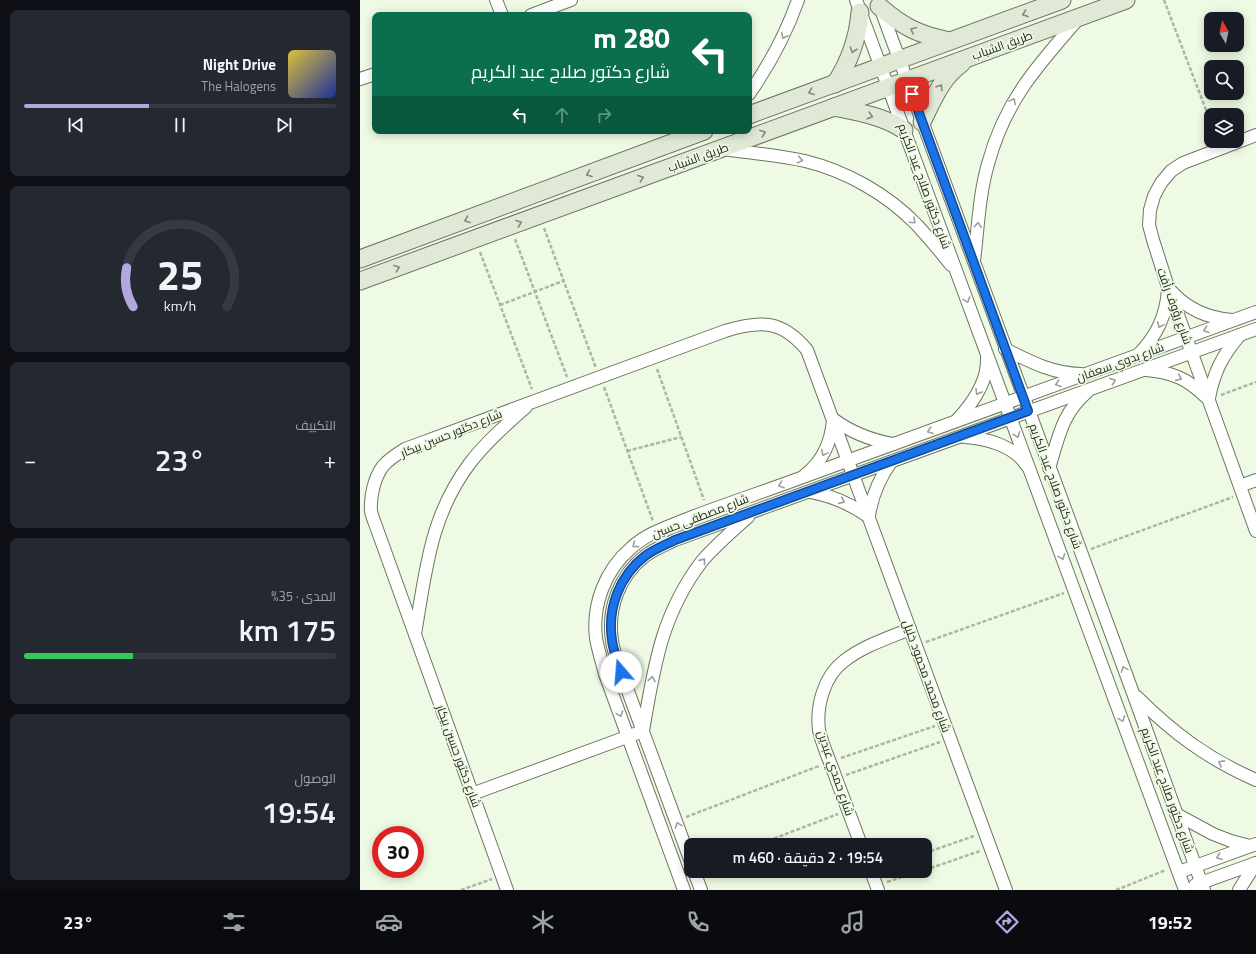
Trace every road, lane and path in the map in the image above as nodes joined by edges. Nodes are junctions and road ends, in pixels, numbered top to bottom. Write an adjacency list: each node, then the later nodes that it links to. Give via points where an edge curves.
1 (496, 0): 9 (street)
2 (571, 0): 10 (street)
3 (798, 0): 21 (street, one-way to 21, via 778,47)
4 (1062, 0): 12 (main road, طريق الشباب, one-way to 12)
5 (1126, 0): 11 (main road, طريق الشباب)
6 (1164, 0): 23 (path)
7 (878, 3): 12 (main road, one-way to 7, via 912,30 894,19); 14 (street, شارع دكتور صلاح عبد الكريم)
8 (858, 6): 15 (street, شارع دكتور صلاح عبد الكريم); 19 (main road, one-way to 19, via 856,42)
9 (501, 12)
10 (539, 12)
11 (1080, 17): 13 (main road, طريق الشباب); 34 (street, one-way to 11, via 982,190 987,165 1000,129 1031,74)
12 (950, 41): 14 (main road, طريق الشباب)
13 (970, 57): 18 (main road, طريق الشباب); 25 (main road, one-way to 13, via 946,78)
14 (899, 60): 15 (main road, طريق الشباب); 18 (street, شارع دكتور صلاح عبد الكريم)
15 (881, 67): 19 (main road, طريق الشباب); 20 (street, شارع دكتور صلاح عبد الكريم)
16 (372, 75): 17 (street)
17 (360, 79)
18 (906, 80): 20 (main road, طريق الشباب); 25 (street, شارع دكتور صلاح عبد الكريم)
19 (836, 84): 24 (main road, طريق الشباب, one-way to 24)
20 (888, 86): 22 (main road, طريق الشباب); 26 (street, شارع دكتور صلاح عبد الكريم)
21 (752, 90)
22 (833, 107): 26 (main road, one-way to 26, via 879,118); 29 (main road, طريق الشباب, one-way to 22)
23 (1205, 108)
24 (752, 114)
25 (922, 122): 34 (street, شارع دكتور صلاح عبد الكريم)
26 (904, 130): 35 (street, شارع دكتور صلاح عبد الكريم)
27 (696, 134): 33 (main road, طريق الشباب, one-way to 33)
28 (1256, 135): 38 (street, شارع رؤوف رأفت, via 1183,162 1161,183 1150,210 1150,225 1152,240)
29 (720, 148): 30 (main road, طريق الشباب, one-way to 29); 35 (street, one-way to 35, via 806,162 839,173 865,186 889,201 916,224)
30 (539, 215): 31 (main road, طريق الشباب, one-way to 30); 37 (path)
31 (510, 226): 32 (main road, طريق الشباب); 39 (path)
32 (475, 239): 36 (main road, طريق الشباب, one-way to 32); 40 (path)
33 (360, 259)
34 (974, 264): 46 (street, شارع دكتور صلاح عبد الكريم)
35 (958, 274): 48 (street, شارع دكتور صلاح عبد الكريم, one-way to 48)
36 (360, 281)
37 (563, 281): 39 (path); 53 (path)
38 (1168, 287): 42 (street, via 1178,299 1204,315); 45 (street, شارع رؤوف رأفت); 49 (street, one-way to 49, via 1167,302 1160,325)
39 (535, 292): 40 (path); 55 (path)
40 (500, 305): 59 (path)
41 (1256, 312): 42 (street, شارع بدوي سعفان)
42 (1235, 320): 45 (street, شارع بدوي سعفان, one-way to 45)
43 (1256, 329): 44 (street, شارع بدوي سعفان)
44 (1241, 334): 47 (street, شارع بدوي سعفان); 58 (street, via 1228,348 1219,364)
45 (1186, 338): 47 (street, شارع رؤوف رأفت); 49 (street, شارع بدوي سعفان)
46 (1005, 348): 52 (street, via 1053,371); 57 (street, شارع دكتور صلاح عبد الكريم)
47 (1192, 352): 51 (street, شارع بدوي سعفان); 58 (street, شارع رؤوف رأفت)
48 (987, 354): 60 (street, شارع دكتور صلاح عبد الكريم); 64 (street, one-way to 64, via 988,369 982,384 965,411)
49 (1137, 356): 52 (street, شارع بدوي سعفان)
50 (652, 357): 53 (street, شارع دكتور حسين بيكار); 63 (street, شارع دكتور حسين بيكار, via 742,325 771,325 785,330 798,339 807,350); 65 (path)
51 (1143, 370): 56 (street, شارع بدوي سعفان, one-way to 51); 58 (street, one-way to 58, via 1161,371 1179,377 1195,386)
52 (1086, 374): 57 (street, شارع بدوي سعفان, one-way to 57)
53 (600, 377): 55 (street, شارع دكتور حسين بيكار); 68 (path)
54 (1256, 382): 58 (path)
55 (572, 388): 59 (street, شارع دكتور حسين بيكار)
56 (1092, 388): 61 (street, شارع بدوي سعفان); 71 (street, via 1080,398 1063,423)
57 (1023, 397): 60 (street, شارع بدوي سعفان); 61 (street, شارع دكتور صلاح عبد الكريم)
58 (1208, 400): 76 (street, شارع رؤوف رأفت)
59 (533, 402): 86 (street, via 486,444 457,481 446,502 430,546); 86 (street, شارع دكتور حسين بيكار, via 405,449 382,467 375,481 372,511)
60 (1006, 403): 62 (street, شارع دكتور صلاح عبد الكريم); 64 (street, شارع مصطفى حسين)
61 (1028, 411): 62 (street, شارع بدوي سعفان); 71 (street, شارع دكتور صلاح عبد الكريم)
62 (1011, 418): 66 (street, شارع مصطفى حسين); 72 (street, شارع دكتور صلاح عبد الكريم, one-way to 72)
63 (833, 419): 67 (street, via 862,436); 69 (street, شارع دكتور حسين بيكار); 74 (street, one-way to 74, via 832,433 821,459)
64 (954, 422): 67 (street, شارع مصطفى حسين, one-way to 67)
65 (681, 437): 68 (path); 78 (path)
66 (959, 437): 70 (street, شارع مصطفى حسين); 72 (street, via 988,441 1010,450 1024,461)
67 (894, 444): 69 (street, شارع مصطفى حسين)
68 (627, 451): 82 (path)
69 (848, 461): 73 (street, شارع محمد محمود خليل); 74 (street, شارع مصطفى حسين)
70 (891, 462): 73 (street, شارع مصطفى حسين); 80 (street, via 874,494)
71 (1049, 468): 83 (street, شارع دكتور صلاح عبد الكريم)
72 (1032, 475): 84 (street, شارع دكتور صلاح عبد الكريم, one-way to 84)
73 (854, 476): 77 (street, شارع مصطفى حسين); 80 (street, شارع محمد محمود خليل)
74 (801, 478): 78 (street, شارع مصطفى حسين, one-way to 78)
75 (1256, 480): 76 (street)
76 (1241, 489): 81 (street, شارع رؤوف رأفت); 83 (path)
77 (811, 492): 79 (street, شارع مصطفى حسين); 80 (street, one-way to 80, via 848,503)
78 (708, 511): 82 (street, شارع مصطفى حسين)
79 (753, 512): 90 (street, one-way to 79, via 657,653 675,605 703,561); 90 (street, شارع مصطفى حسين, via 659,547 646,555 624,579 612,608 612,640)
80 (869, 517): 85 (street, شارع محمد محمود خليل)
81 (1256, 530)
82 (656, 531): 91 (street, شارع مصطفى حسين, one-way to 91, via 631,548 619,560 609,574 597,605 595,622 600,657)
83 (1080, 553): 88 (street, شارع دكتور صلاح عبد الكريم, one-way to 83)
84 (1074, 589): 87 (path); 110 (street, شارع دكتور صلاح عبد الكريم, one-way to 110)
85 (910, 629): 87 (street, شارع محمد محمود خليل); 93 (street, شارع حمدي عبدين, via 859,651 842,662 830,676 822,693 819,712 820,730)
86 (415, 635): 96 (street, شارع دكتور حسين بيكار)
87 (916, 646): 89 (street, شارع محمد محمود خليل)
88 (1133, 693): 95 (street, one-way to 88, via 1221,763 1189,743 1160,720); 98 (street, شارع دكتور صلاح عبد الكريم)
89 (944, 722): 92 (street, شارع محمد محمود خليل); 93 (path)
90 (643, 731): 91 (street); 99 (street, شارع مصطفى حسين)
91 (628, 737): 96 (street); 120 (street, شارع مصطفى حسين)
92 (950, 739): 94 (path); 100 (street, شارع محمد محمود خليل)
93 (830, 762): 94 (street, شارع حمدي عبدين); 99 (path)
94 (836, 779): 97 (street, شارع حمدي عبدين)
95 (1256, 780)
96 (472, 794): 111 (street, شارع دكتور حسين بيكار)
97 (848, 810): 101 (path); 102 (street, شارع حمدي عبدين)
98 (1176, 814): 104 (street, via 1213,834); 108 (street, شارع دكتور صلاح عبد الكريم)
99 (676, 820): 103 (street, شارع مصطفى حسين, one-way to 99)
100 (984, 832): 105 (street, شارع محمد محمود خليل); 106 (path)
101 (775, 838)
102 (858, 838)
103 (684, 842)
104 (1253, 845): 108 (street, one-way to 108)
105 (990, 848): 109 (path); 122 (street, شارع محمد محمود خليل)
106 (932, 851)
107 (1256, 863): 115 (street); 124 (street)
108 (1195, 866): 110 (street); 115 (street, شارع دكتور صلاح عبد الكريم)
109 (932, 868)
110 (1177, 869): 117 (street, شارع دكتور صلاح عبد الكريم); 123 (path)
111 (502, 876): 118 (path); 119 (street, شارع دكتور حسين بيكار)
112 (697, 878): 121 (street)
113 (873, 878): 116 (street)
114 (903, 878): 116 (path)
115 (1203, 886): 117 (street)
116 (877, 888)
117 (1185, 889)
118 (461, 890)
119 (507, 890)
120 (684, 890)
121 (701, 890)
122 (1006, 890)
123 (1116, 890)
124 (1238, 890)

